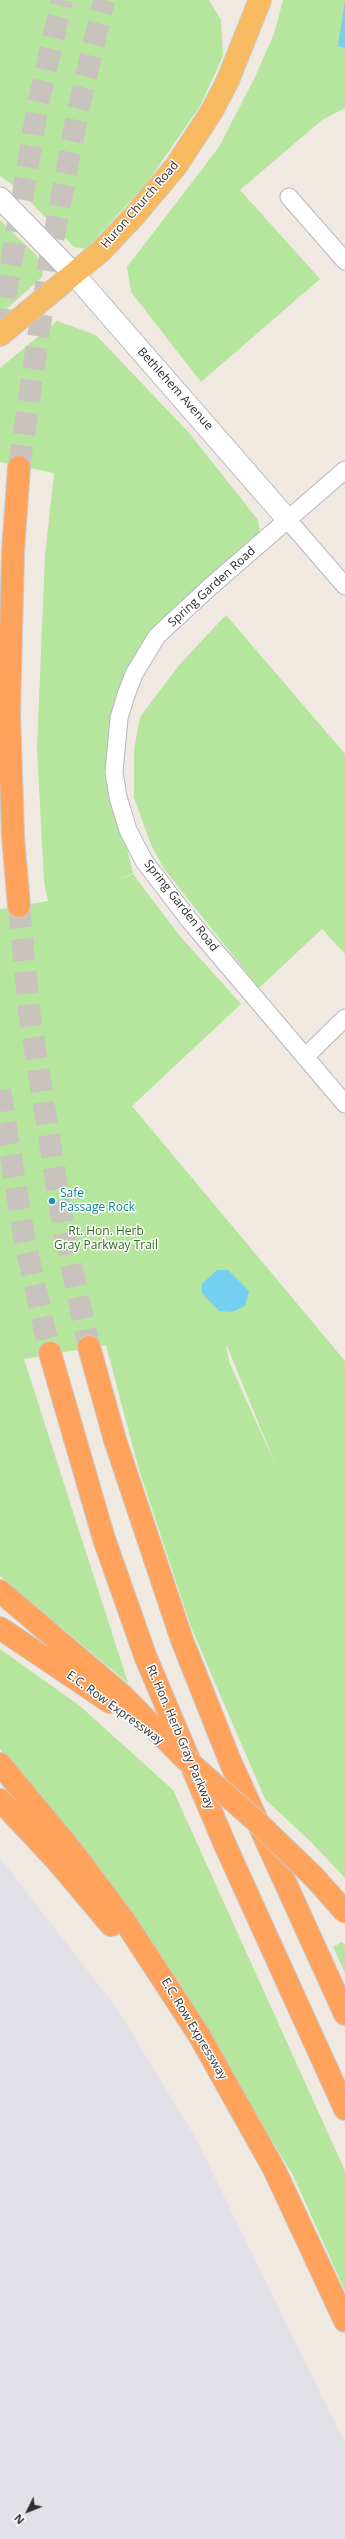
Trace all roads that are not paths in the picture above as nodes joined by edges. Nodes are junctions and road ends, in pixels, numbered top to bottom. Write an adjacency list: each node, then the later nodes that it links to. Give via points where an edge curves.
1 (260, 0): 5 (highway, Huron Church Road, via 228,80 176,166 111,241)
2 (289, 196): 4 (street)
3 (0, 198): 5 (street, Bethlehem Avenue)
4 (345, 261)
5 (73, 273): 6 (highway, Huron Church Road); 9 (street, Bethlehem Avenue)
6 (0, 335)
7 (19, 466): 11 (highway, via 13,552 9,705 12,830)
8 (345, 470): 9 (street, Spring Garden Road)
9 (288, 520): 10 (street, Bethlehem Avenue); 13 (street, Spring Garden Road, via 157,636 134,674 126,695 119,718 114,772 128,830 144,861)
10 (345, 586)
11 (18, 906)
12 (345, 1018): 13 (street)
13 (305, 1057): 14 (street, Spring Garden Road)
14 (345, 1104)
15 (89, 1347): 23 (highway, via 118,1447 182,1640 230,1761)
16 (50, 1353): 25 (highway, Rt. Hon. Herb Gray Parkway, via 104,1539 146,1658 226,1847)
17 (0, 1591): 19 (highway)
18 (0, 1628): 19 (highway, E.C. Row Expressway)
19 (102, 1688): 22 (highway, bridge, via 256,1820 315,1878)
20 (0, 1764): 24 (highway, E.C. Row Expressway, via 73,1852 124,1920)
21 (0, 1800): 24 (highway, via 57,1861)
22 (345, 1912)
23 (345, 2014)
24 (199, 2035): 26 (highway, E.C. Row Expressway, via 274,2169 304,2228)
25 (345, 2109)
26 (345, 2321)

